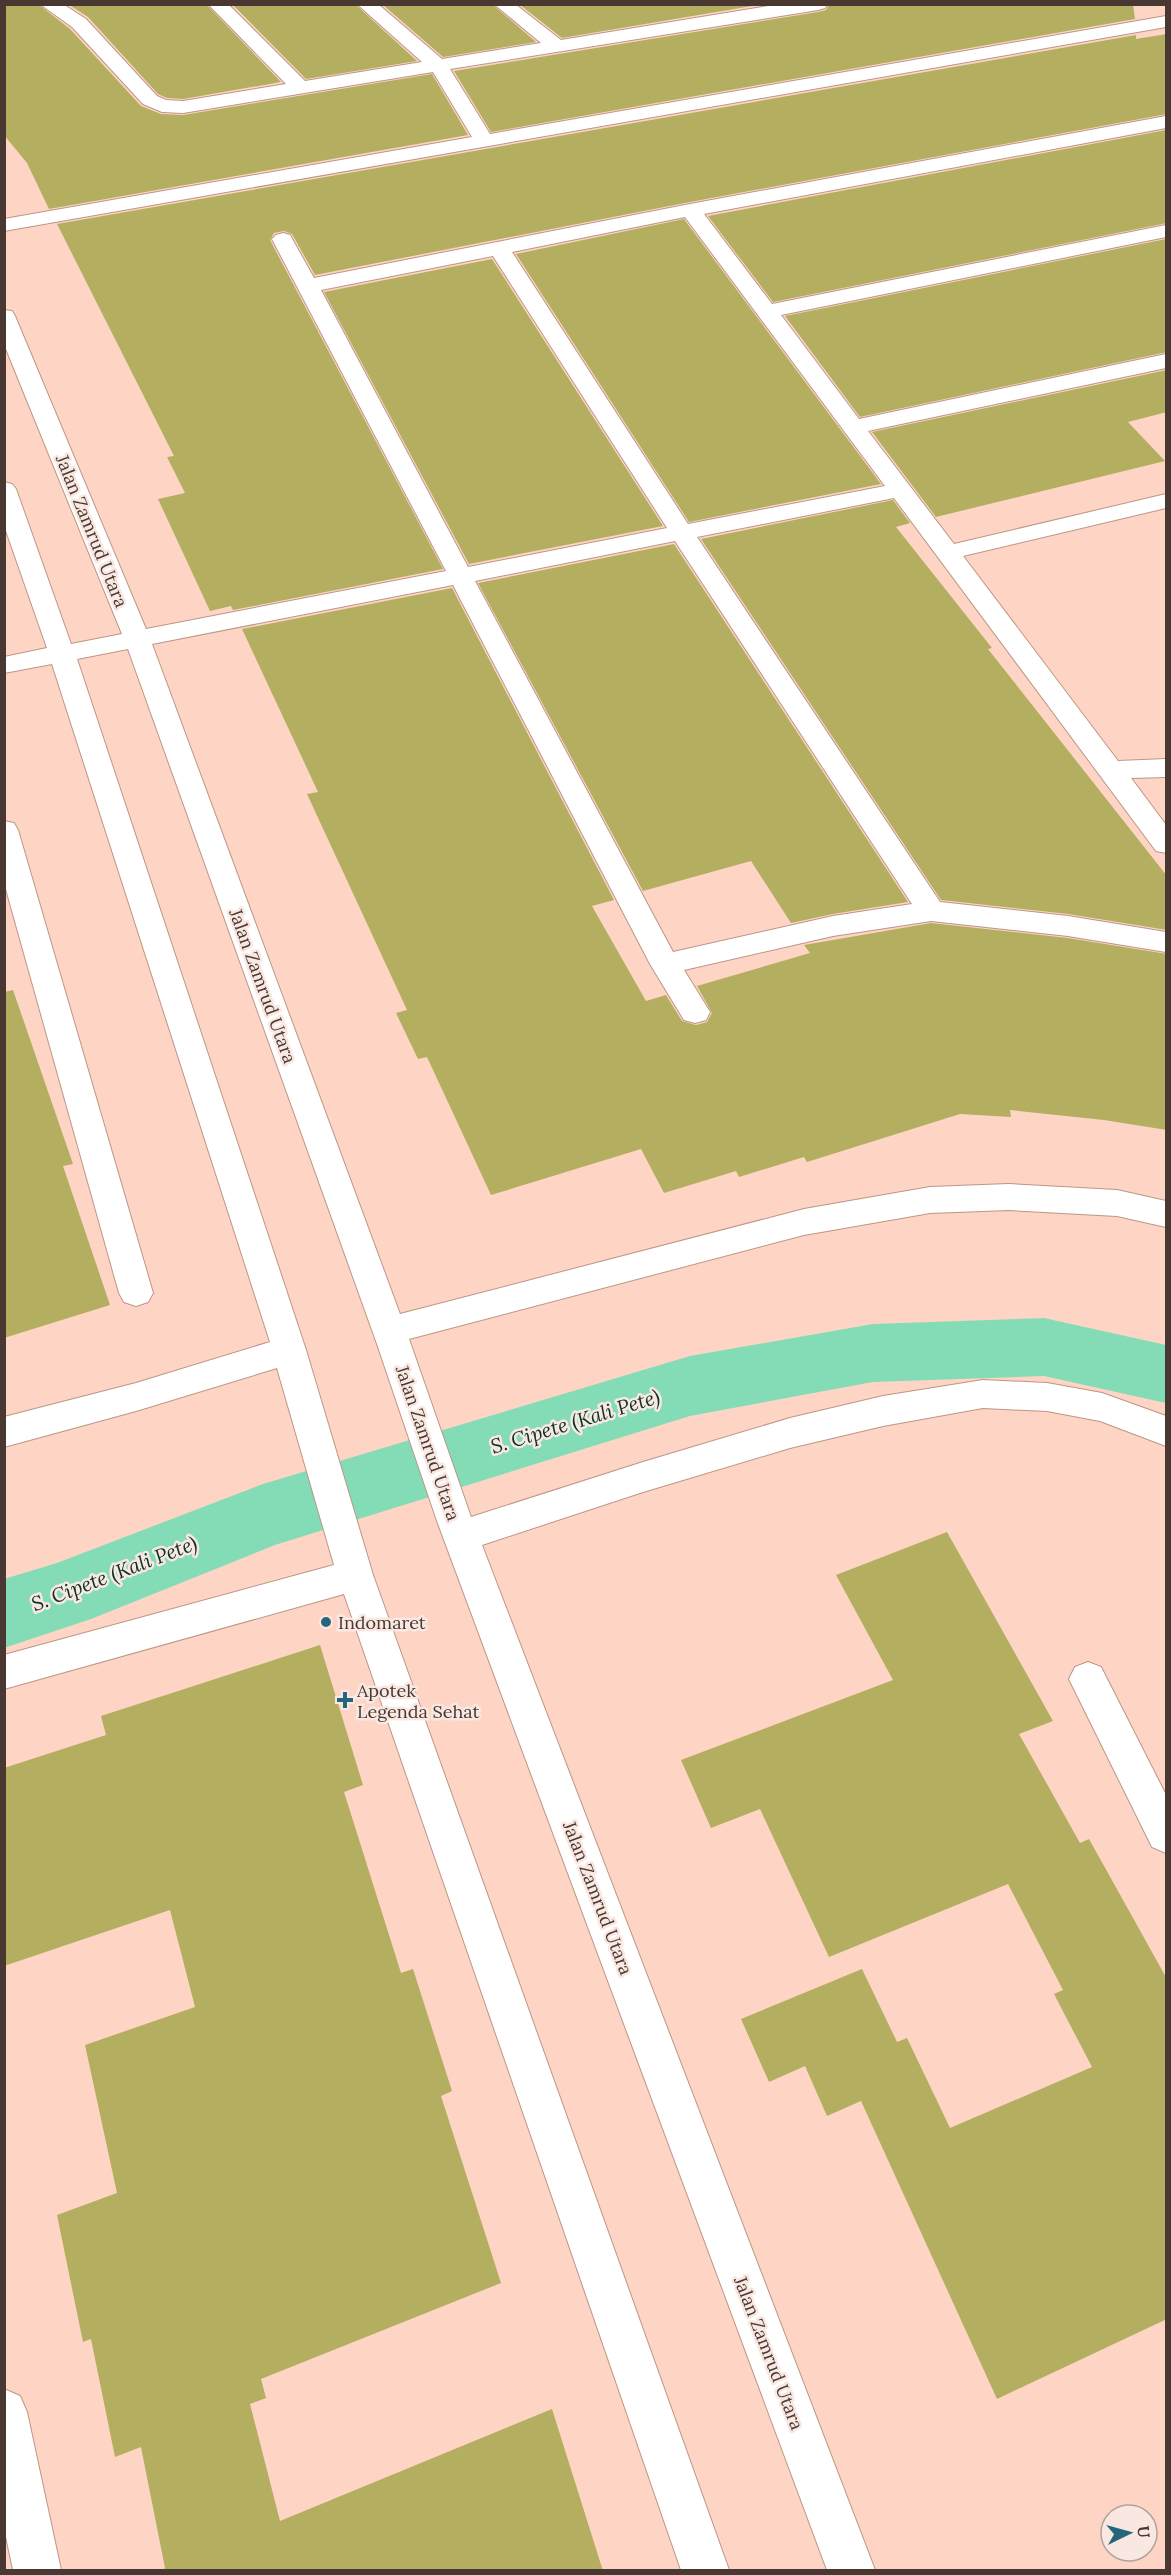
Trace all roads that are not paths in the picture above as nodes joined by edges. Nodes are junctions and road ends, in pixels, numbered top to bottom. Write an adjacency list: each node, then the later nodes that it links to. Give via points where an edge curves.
1 (49, 4): 9 (street, via 79,23 150,100 162,106 183,107)
2 (217, 4): 9 (street)
3 (366, 4): 8 (street)
4 (503, 4): 7 (street)
5 (818, 4): 7 (street)
6 (1167, 22): 11 (street, via 1106,23)
7 (558, 47): 8 (street)
8 (439, 67): 9 (street); 11 (street)
9 (302, 89)
10 (1167, 122): 12 (street)
11 (484, 140): 13 (street)
12 (690, 210): 16 (street); 18 (street)
13 (4, 225)
14 (1167, 231): 18 (street)
15 (283, 239): 17 (street)
16 (499, 248): 17 (street); 25 (street)
17 (308, 286): 27 (street)
18 (765, 312): 21 (street)
19 (4, 316): 28 (street, Jalan Zamrud Utara)
20 (1167, 361): 21 (street)
21 (852, 428): 23 (street)
22 (4, 489): 29 (street)
23 (900, 490): 25 (street); 26 (street)
24 (1167, 501): 26 (street)
25 (682, 533): 27 (street); 35 (street)
26 (946, 553): 32 (street)
27 (461, 576): 28 (street); 37 (street)
28 (136, 639): 29 (street); 41 (street, Jalan Zamrud Utara)
29 (62, 654): 30 (street); 42 (street)
30 (4, 665)
31 (1167, 768): 32 (street)
32 (1113, 770): 34 (street)
33 (4, 830): 40 (street)
34 (1167, 844)
35 (931, 911): 36 (street); 37 (street, via 833,926)
36 (1167, 942)
37 (665, 964): 38 (street)
38 (695, 1012)
39 (1167, 1214): 41 (street, via 1117,1203 1009,1197 930,1200 804,1222)
40 (136, 1293)
41 (391, 1337): 45 (street, Jalan Zamrud Utara)
42 (291, 1360): 44 (street); 46 (street)
43 (1167, 1431): 45 (street, via 1102,1407 1047,1397 983,1394 883,1411 790,1433)
44 (4, 1432)
45 (458, 1528): 54 (street, Jalan Zamrud Utara)
46 (350, 1556): 47 (street); 53 (street)
47 (4, 1672)
48 (1088, 1679): 49 (street)
49 (1153, 1786): 50 (street)
50 (1167, 1834)
51 (4, 2412): 52 (street)
52 (37, 2571)
53 (705, 2571)
54 (851, 2571)

